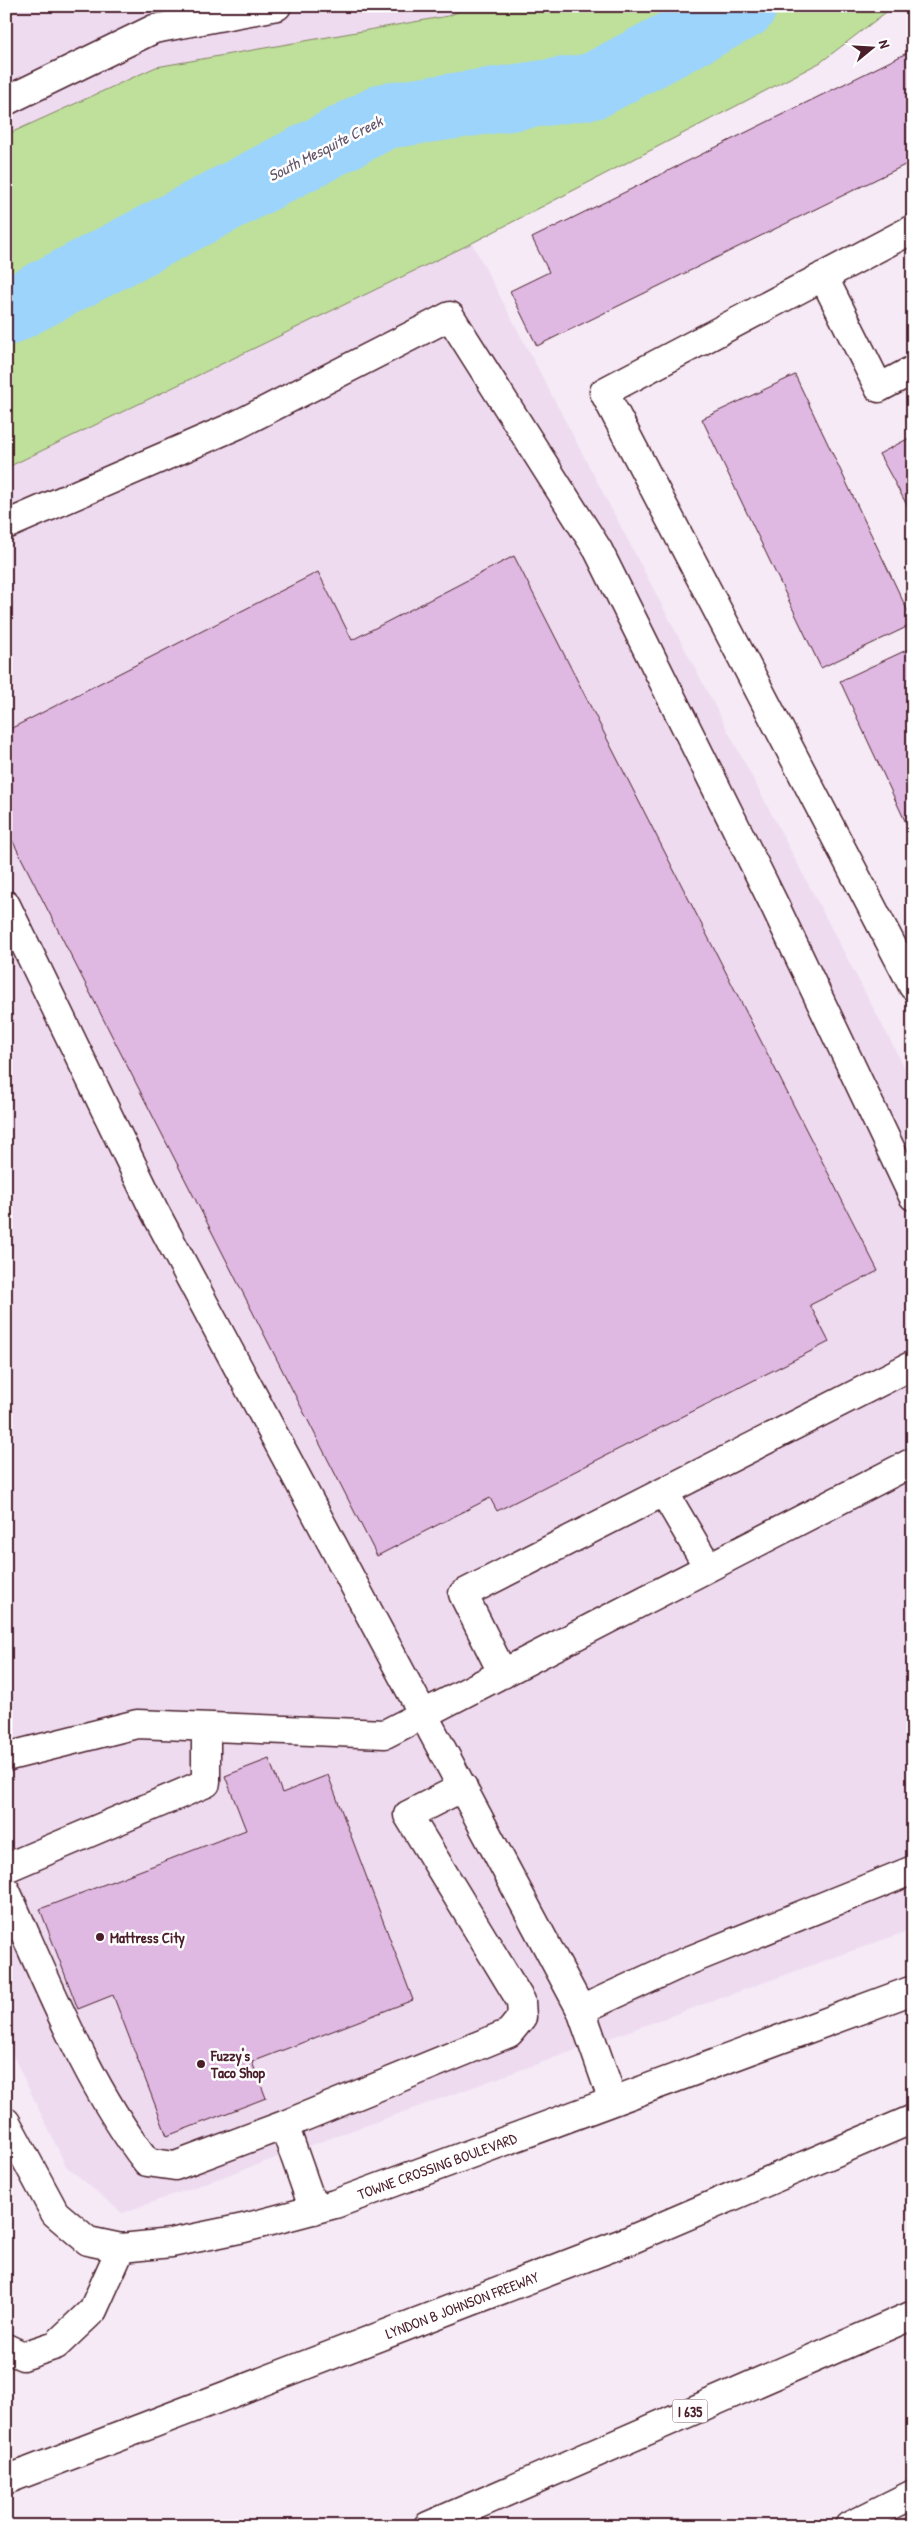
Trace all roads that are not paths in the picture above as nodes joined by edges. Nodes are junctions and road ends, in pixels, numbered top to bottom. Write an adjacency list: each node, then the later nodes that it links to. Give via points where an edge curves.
1 (278, 6): 2 (main road, via 154,29)
2 (6, 102)
3 (913, 229): 4 (main road)
4 (823, 276): 5 (main road, via 879,388); 8 (main road, via 604,392)
5 (913, 370)
6 (6, 525): 9 (main road, via 237,425 450,316 598,550 775,906)
7 (6, 904): 15 (main road, via 154,1210)
8 (913, 986)
9 (913, 1196)
10 (913, 1365): 12 (main road)
11 (913, 1462): 13 (main road)
12 (664, 1492): 13 (main road); 14 (main road, via 463,1594)
13 (708, 1567): 14 (main road)
14 (503, 1674): 15 (main road)
15 (424, 1714): 16 (main road, via 385,1734); 18 (main road)
16 (206, 1727): 17 (main road, via 137,1724); 19 (main road, via 206,1783)
17 (6, 1757)
18 (463, 1787): 23 (main road); 27 (main road, via 408,1815 521,2001 522,2017 508,2032)
19 (6, 1868)
20 (913, 1870): 23 (main road, via 678,1965)
21 (6, 1891): 27 (main road, via 72,2036 127,2136 147,2162 175,2166)
22 (913, 1990): 24 (main road, TOWNE CROSSING BOULEVARD)
23 (581, 2010): 24 (main road)
24 (614, 2101): 28 (main road, TOWNE CROSSING BOULEVARD)
25 (913, 2119): 32 (main road, LYNDON B JOHNSON FREEWAY, via 628,2241)
26 (6, 2122): 29 (main road, TOWNE CROSSING BOULEVARD, via 55,2213 88,2241)
27 (284, 2125): 28 (main road)
28 (314, 2210): 29 (main road, TOWNE CROSSING BOULEVARD, via 170,2243)
29 (121, 2248): 31 (main road, via 94,2310 56,2345 23,2356)
30 (913, 2315): 34 (main road, I 635)
31 (6, 2348)
32 (6, 2480)
33 (913, 2494): 35 (main road)
34 (428, 2526)
35 (849, 2526)

